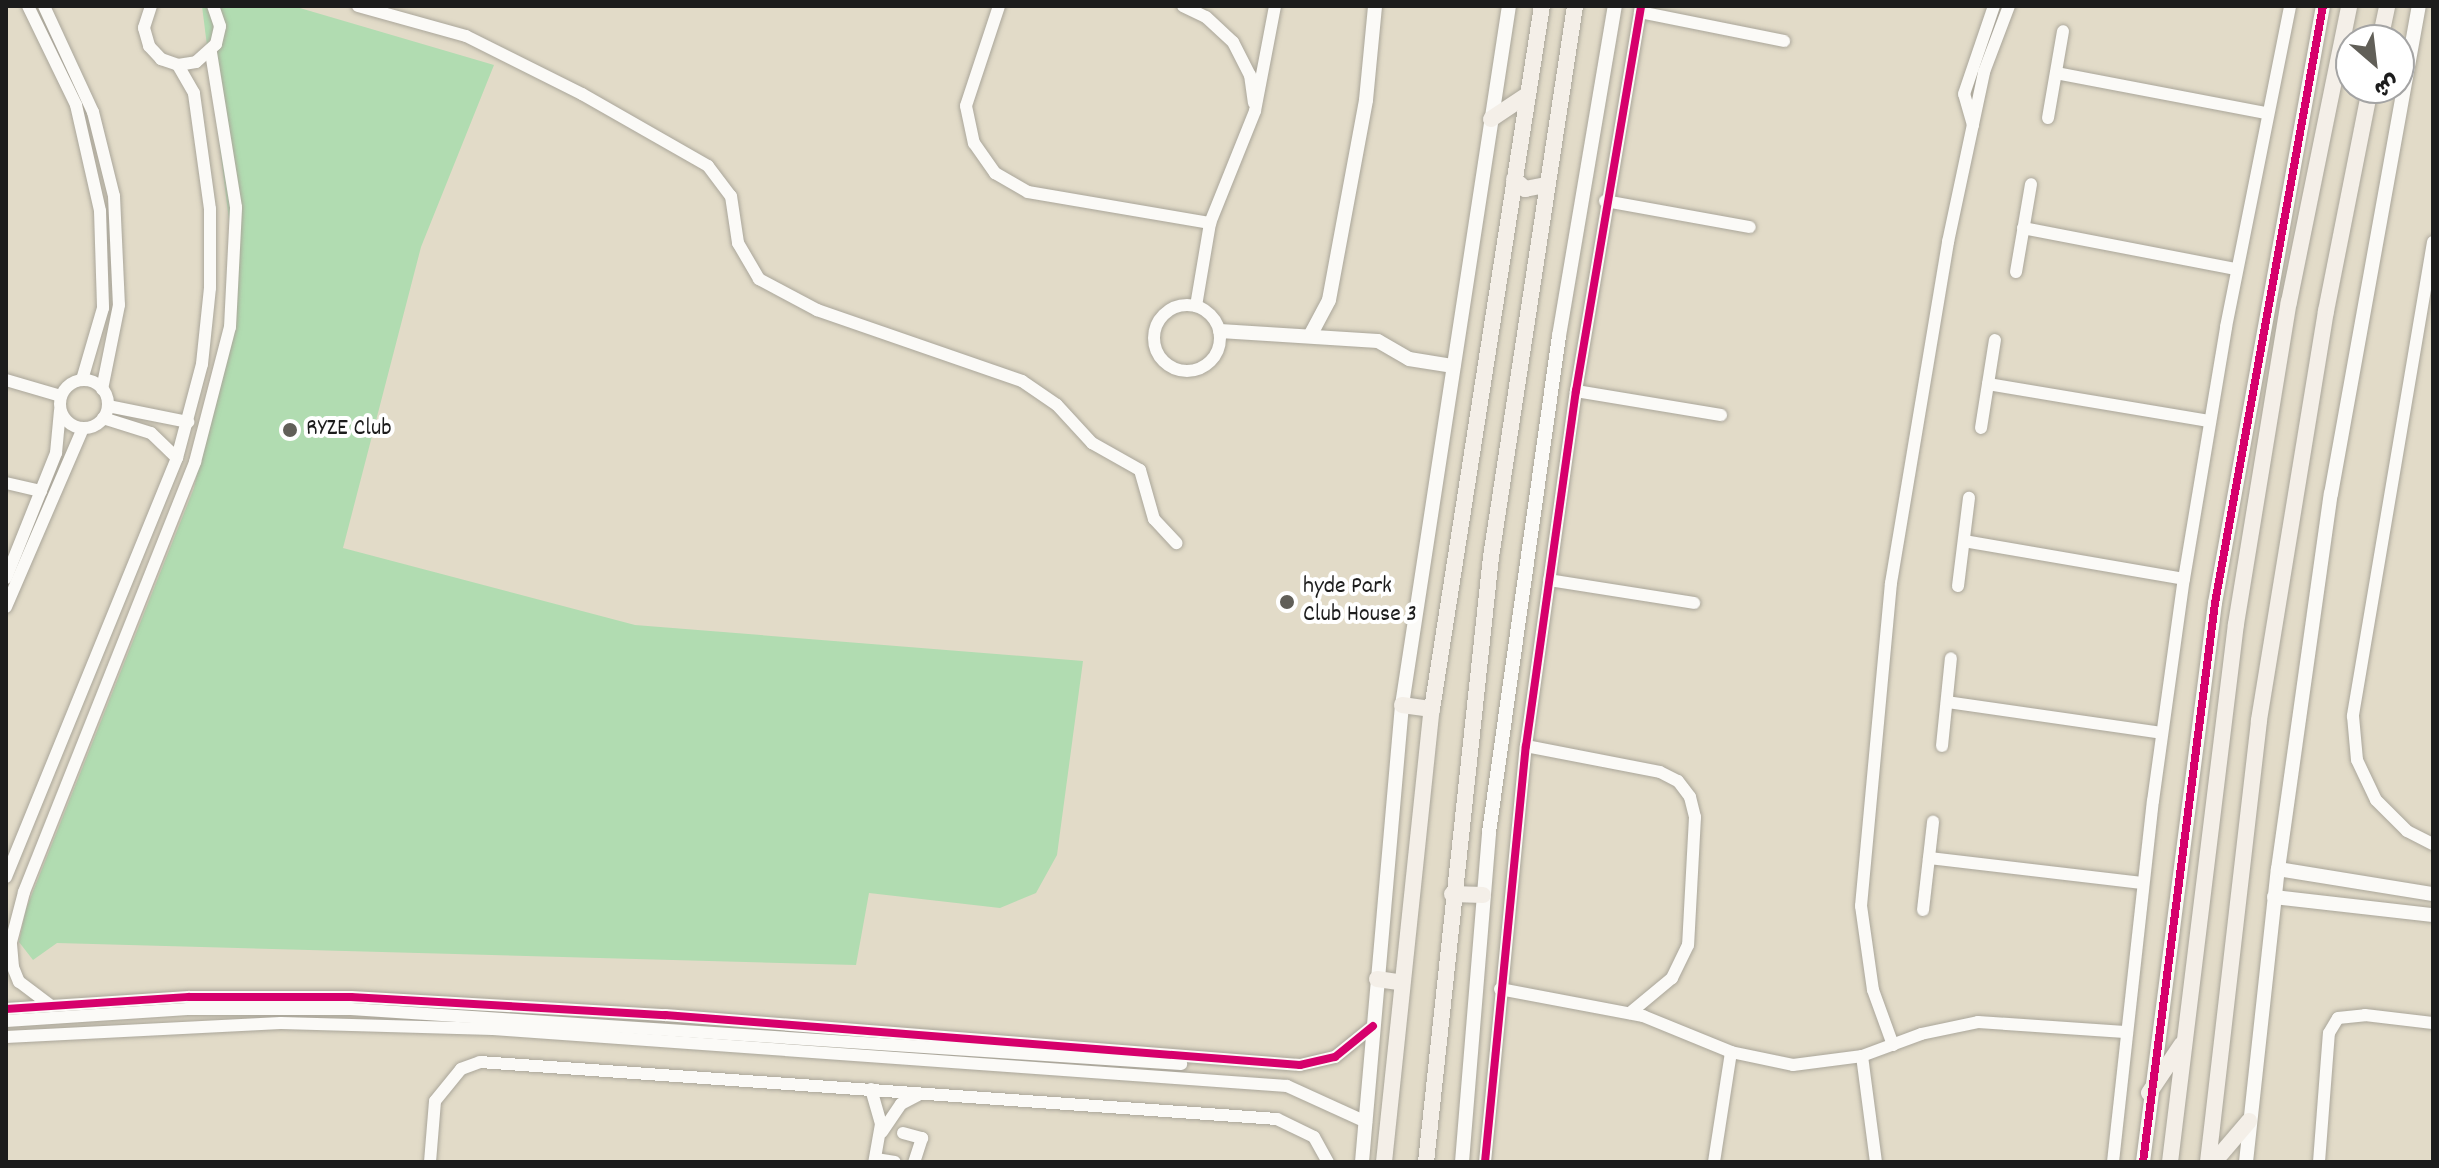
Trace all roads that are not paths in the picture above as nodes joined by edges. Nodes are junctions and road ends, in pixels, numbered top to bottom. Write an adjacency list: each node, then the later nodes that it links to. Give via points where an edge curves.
1 (28, 6): 24 (street)
2 (44, 6): 24 (street)
3 (151, 6): 25 (street, via 144,28 149,46 161,59)
4 (213, 6): 23 (street, via 220,26)
5 (358, 6): 69 (street, via 466,36 708,166 727,188 738,243 759,279 826,314 996,368 1034,388 1092,443 1140,470 1154,519)
6 (999, 6): 39 (street, via 966,106 974,143 995,173 1028,192)
7 (1183, 6): 29 (street, via 1206,17 1233,42 1250,75)
8 (1275, 6): 29 (street)
9 (1375, 6): 48 (street, via 1366,100 1329,300)
10 (1509, 6): 32 (street)
11 (1542, 6): 27 (main road)
12 (1575, 6): 36 (main road)
13 (1615, 6): 91 (street, via 1527,549)
14 (1994, 6): 33 (street, via 1964,94)
15 (2009, 6): 33 (street, via 1984,72)
16 (2290, 6): 30 (street)
17 (2323, 6): 113 (street, via 2215,603)
18 (2349, 6): 106 (main road, via 2258,485)
19 (2419, 6): 86 (street, via 2340,435)
20 (1640, 9): 22 (street); 37 (street)
21 (2063, 31): 26 (street)
22 (1784, 41)
23 (211, 52): 25 (street); 98 (street, via 236,207 230,327 195,462 24,892 11,942 13,967 19,982)
24 (65, 62): 52 (street, via 102,231 103,308); 54 (street, via 101,140 118,225 119,305)
25 (178, 65): 61 (street, via 194,93 211,252 202,364)
26 (2056, 73): 30 (street); 31 (street)
27 (1527, 95): 32 (main road); 34 (main road)
28 (2367, 104): 133 (main road, via 2326,311 2259,720)
29 (1255, 111): 39 (street)
30 (2266, 113): 44 (street)
31 (2048, 118)
32 (1491, 119): 50 (street)
33 (1973, 125): 108 (street, via 1907,469 1870,795 1862,922 1873,990)
34 (1514, 179): 36 (main road, via 1525,189); 38 (main road)
35 (2031, 184): 41 (street)
36 (1546, 185): 42 (main road)
37 (1605, 201): 40 (street); 55 (street)
38 (1507, 219): 42 (main road, via 1523,217); 79 (main road)
39 (1210, 223): 46 (street)
40 (1750, 227)
41 (2023, 228): 44 (street); 45 (street)
42 (1539, 233): 89 (main road, via 1491,557)
43 (2433, 242): 84 (street, via 2353,716 2357,760 2376,800 2407,831)
44 (2236, 269): 60 (street)
45 (2016, 272)
46 (1196, 306): 47 (street, via 1216,320); 47 (street, via 1173,307 1157,323 1154,346 1159,357 1177,370 1200,369 1217,354)
47 (1220, 331): 48 (street)
48 (1311, 334): 50 (street, via 1378,341 1409,359)
49 (1995, 340): 53 (street)
50 (1453, 366): 78 (street)
51 (6, 380): 56 (street)
52 (82, 380): 54 (street); 56 (street)
53 (1988, 384): 60 (street); 63 (street)
54 (102, 389): 58 (street)
55 (1576, 391): 59 (street); 72 (street)
56 (61, 396): 57 (street)
57 (60, 411): 62 (street); 66 (street, via 58,442)
58 (106, 412): 61 (street); 62 (street); 64 (street, via 151,433)
59 (1721, 415)
60 (2209, 421): 71 (street)
61 (188, 422): 64 (street)
62 (83, 428): 75 (street)
63 (1981, 428)
64 (177, 458): 87 (street)
65 (6, 483): 66 (street)
66 (41, 491): 70 (street)
67 (1969, 498): 68 (street)
68 (1964, 541): 71 (street); 73 (street)
69 (1176, 543)
70 (6, 578)
71 (2184, 579): 80 (street)
72 (1549, 580): 74 (street); 81 (street)
73 (1958, 586)
74 (1694, 603)
75 (6, 607)
76 (1951, 658): 77 (street)
77 (1947, 702): 80 (street); 82 (street)
78 (1402, 705): 79 (main road); 95 (street)
79 (1432, 709): 96 (main road)
80 (2161, 733): 88 (street)
81 (1526, 746): 97 (street); 100 (street, via 1660,772 1678,781 1690,797 1695,817 1688,945 1672,978)
82 (1942, 746)
83 (1933, 822): 85 (street)
84 (2433, 844)
85 (1929, 858): 88 (street); 93 (street)
86 (2278, 869): 90 (street); 92 (street)
87 (6, 877)
88 (2143, 883): 104 (street)
89 (1452, 894): 91 (main road); 125 (main road)
90 (2433, 894)
91 (1483, 895): 126 (street)
92 (2274, 897): 94 (street); 114 (street)
93 (1923, 910)
94 (2433, 915)
95 (1377, 979): 96 (main road); 103 (street)
96 (1399, 982): 124 (main road)
97 (1500, 989): 100 (street); 127 (street)
98 (50, 1005): 99 (street); 103 (street, via 293,995 465,1002 1300,1065 1335,1057)
99 (6, 1009)
100 (1630, 1013): 109 (street)
101 (6, 1021): 107 (street, via 188,1009 351,1009 1308,1072)
102 (2433, 1023): 135 (street, via 2365,1015 2338,1018 2329,1033)
103 (1373, 1026): 107 (street)
104 (2125, 1032): 108 (street, via 1978,1022); 130 (street)
105 (6, 1037): 115 (street, via 281,1023 493,1029 1287,1086)
106 (2183, 1043): 113 (main road); 132 (main road)
107 (1371, 1044): 115 (street)
108 (1893, 1045): 110 (street)
109 (1731, 1052): 110 (street, via 1803,1066); 128 (street)
110 (1862, 1056): 129 (street)
111 (871, 1089): 112 (street); 117 (street); 119 (street, via 480,1062 461,1069 435,1101)
112 (923, 1093): 117 (street, via 901,1104); 122 (street, via 1277,1119 1314,1137)
113 (2149, 1093): 131 (street)
114 (2249, 1121): 133 (main road); 134 (street)
115 (1366, 1122): 123 (street)
116 (903, 1133): 121 (street, via 922,1138)
117 (881, 1135): 118 (street)
118 (875, 1160): 120 (street)
119 (430, 1162)
120 (895, 1162)
121 (914, 1162)
122 (1328, 1162)
123 (1362, 1162)
124 (1384, 1162)
125 (1426, 1162)
126 (1462, 1162)
127 (1485, 1162)
128 (1714, 1162)
129 (1876, 1162)
130 (2113, 1162)
131 (2143, 1162)
132 (2170, 1162)
133 (2211, 1162)
134 (2246, 1162)
135 (2319, 1162)

